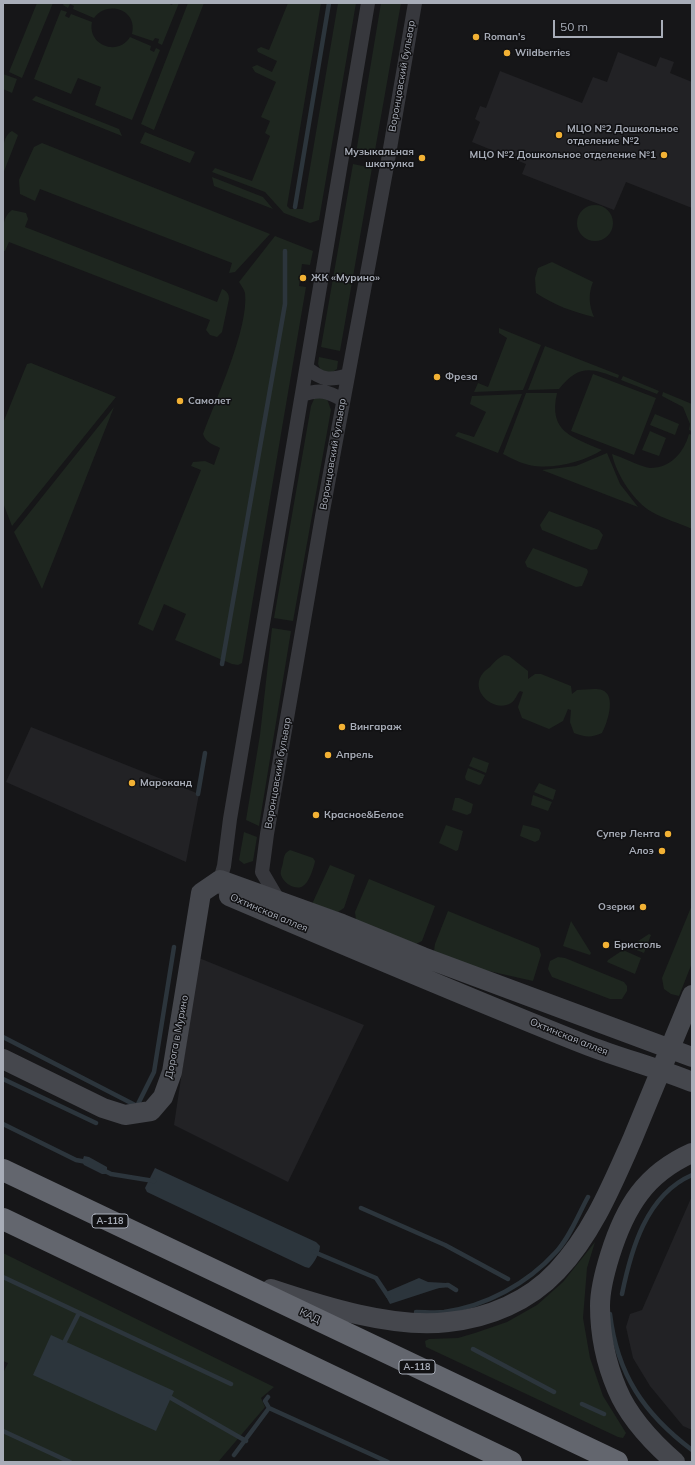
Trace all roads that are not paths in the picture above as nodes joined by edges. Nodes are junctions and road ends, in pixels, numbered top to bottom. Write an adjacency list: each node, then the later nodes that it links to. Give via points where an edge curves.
1 (368, 3): 3 (street)
2 (415, 3): 4 (street, Воронцовский бульвар)
3 (307, 368): 4 (street, via 318,376 333,379); 5 (street)
4 (348, 375): 6 (street, Воронцовский бульвар)
5 (302, 395): 6 (street, via 315,390 331,393); 8 (street, via 230,819)
6 (343, 400): 7 (street, Воронцовский бульвар)
7 (262, 872): 8 (street, via 243,882 234,881 227,875); 10 (street)
8 (222, 880): 9 (street, Охтинская аллея); 10 (street, Охтинская аллея); 15 (street, Охтинская аллея, via 548,1029 619,1058)
9 (201, 893): 14 (street, Дорога в Мурино, via 172,1072 164,1097 151,1111 126,1115 103,1108)
10 (279, 901): 12 (street, Охтинская аллея)
11 (692, 995): 12 (street)
12 (671, 1048): 13 (street, Охтинская аллея); 15 (street)
13 (691, 1053): 15 (street)
14 (3, 1059)
15 (662, 1070): 16 (street, Охтинская аллея); 20 (street, via 615,1179 583,1238 557,1271 515,1303 492,1313 447,1322 394,1321 301,1299)
16 (692, 1082)
17 (692, 1153): 23 (street, via 656,1174 639,1192 626,1212 605,1270 600,1304 603,1340 618,1390 638,1424)
18 (3, 1170): 20 (highway, КАД / А-118)
19 (3, 1219): 21 (highway)
20 (217, 1272): 22 (highway, КАД / А-118)
21 (511, 1462)
22 (617, 1462)
23 (675, 1462)

